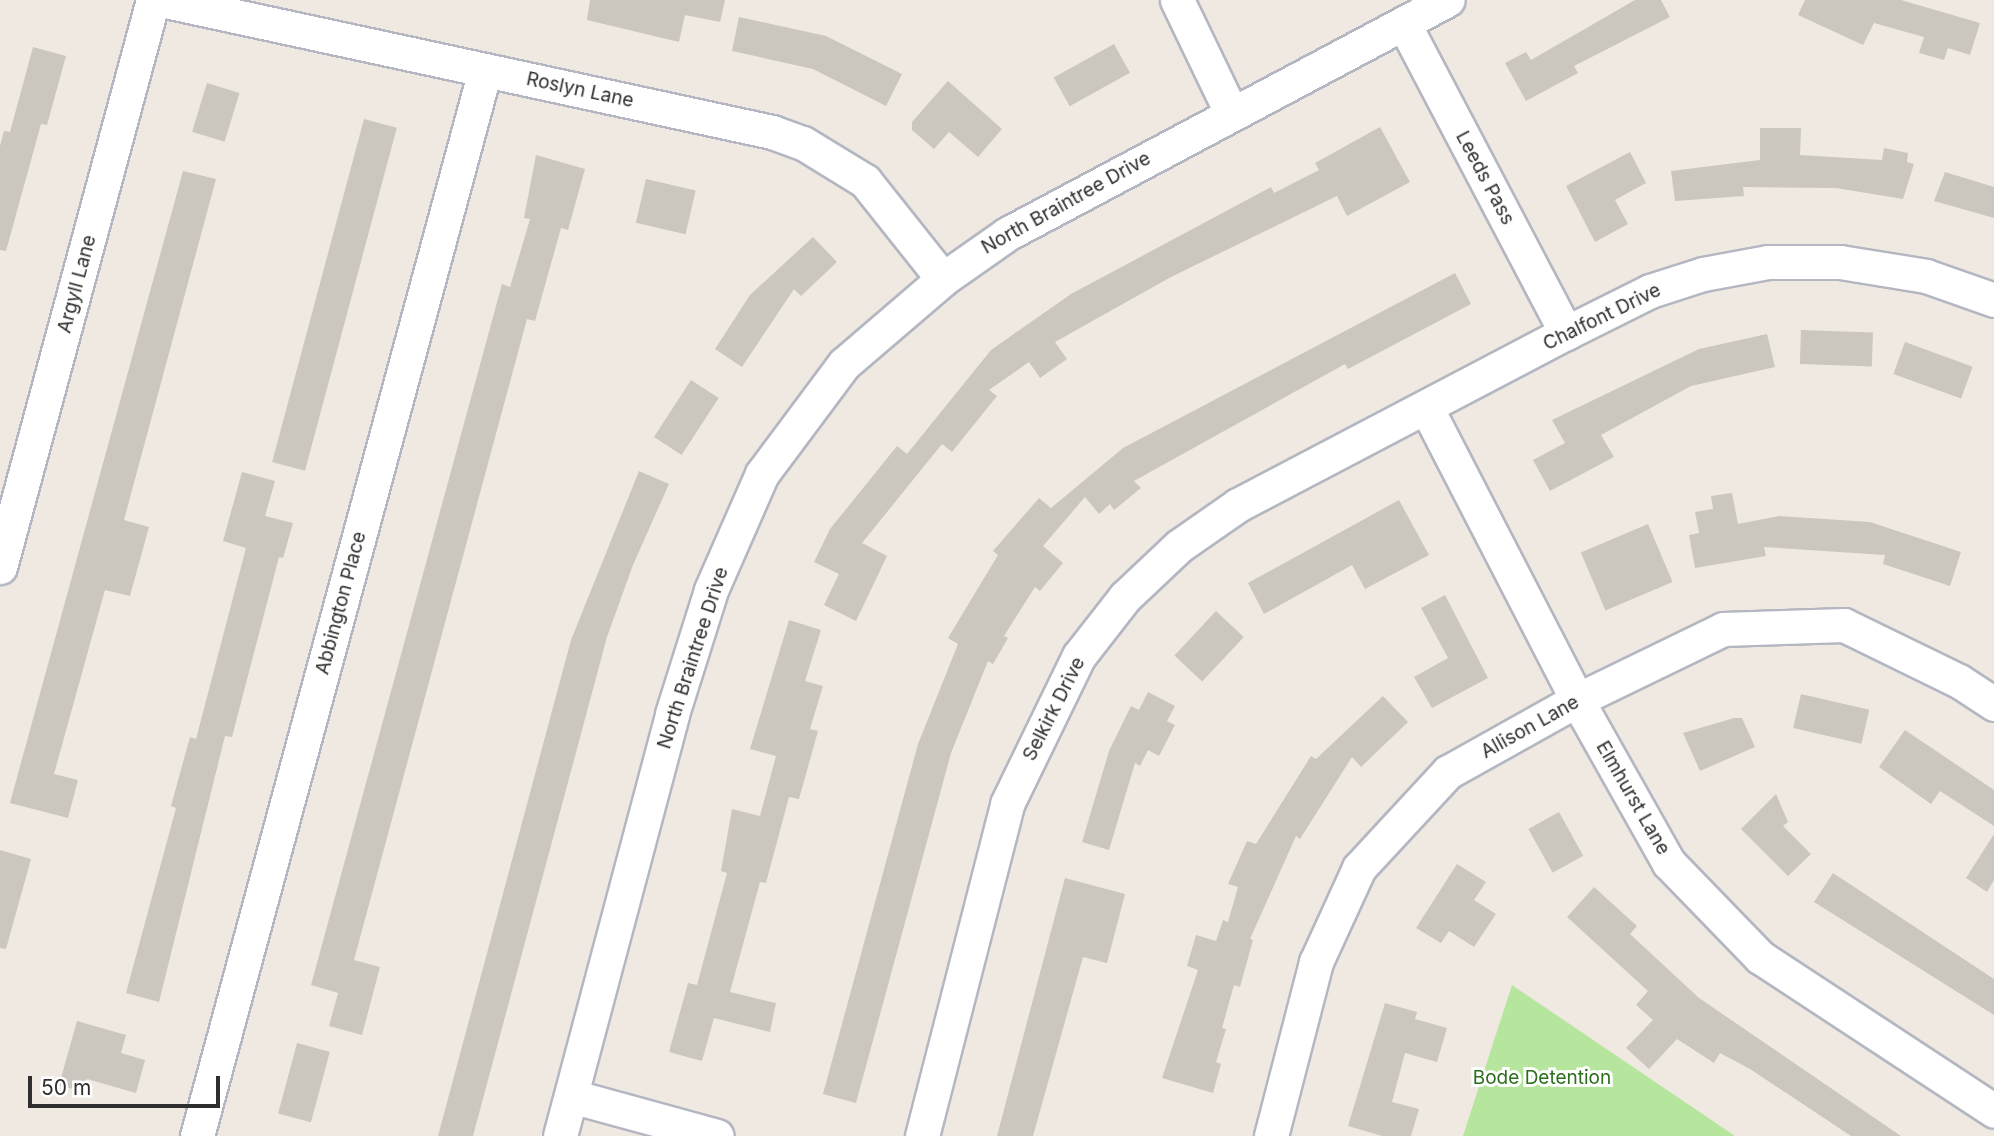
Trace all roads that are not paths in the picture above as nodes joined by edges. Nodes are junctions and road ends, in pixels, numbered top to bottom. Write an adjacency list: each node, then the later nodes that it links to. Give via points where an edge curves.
1 (153, 0): 12 (street, Argyll Lane)
2 (161, 0): 6 (street, Roslyn Lane)
3 (1177, 0): 7 (street)
4 (1448, 0): 5 (street, North Braintree Drive)
5 (1404, 24): 7 (street, North Braintree Drive); 10 (street, Leeds Pass)
6 (485, 70): 8 (street, Roslyn Lane, via 803,143 865,181); 17 (street, Abbington Place)
7 (1231, 111): 8 (street, North Braintree Drive, via 1007,234)
8 (943, 279): 15 (street, North Braintree Drive, via 844,365 762,474 712,590 672,714)
9 (1994, 300): 10 (street, Chalfont Drive, via 1926,276 1875,266 1768,262 1703,274 1650,291)
10 (1566, 333): 11 (street, Chalfont Drive)
11 (1426, 407): 13 (street, Elmhurst Lane); 20 (street, Selkirk Drive, via 1238,505 1179,546 1125,597 1079,656 1007,804)
12 (0, 567)
13 (1577, 701): 14 (street, Allison Lane, via 1723,629 1844,625 1959,681); 16 (street, Elmhurst Lane, via 1669,863 1760,957); 21 (street, Allison Lane, via 1448,772 1359,868 1316,962)
14 (1994, 704)
15 (571, 1096): 18 (street, North Braintree Drive); 19 (street)
16 (1994, 1111)
17 (197, 1136)
18 (560, 1136)
19 (717, 1136)
20 (922, 1136)
21 (1270, 1136)

